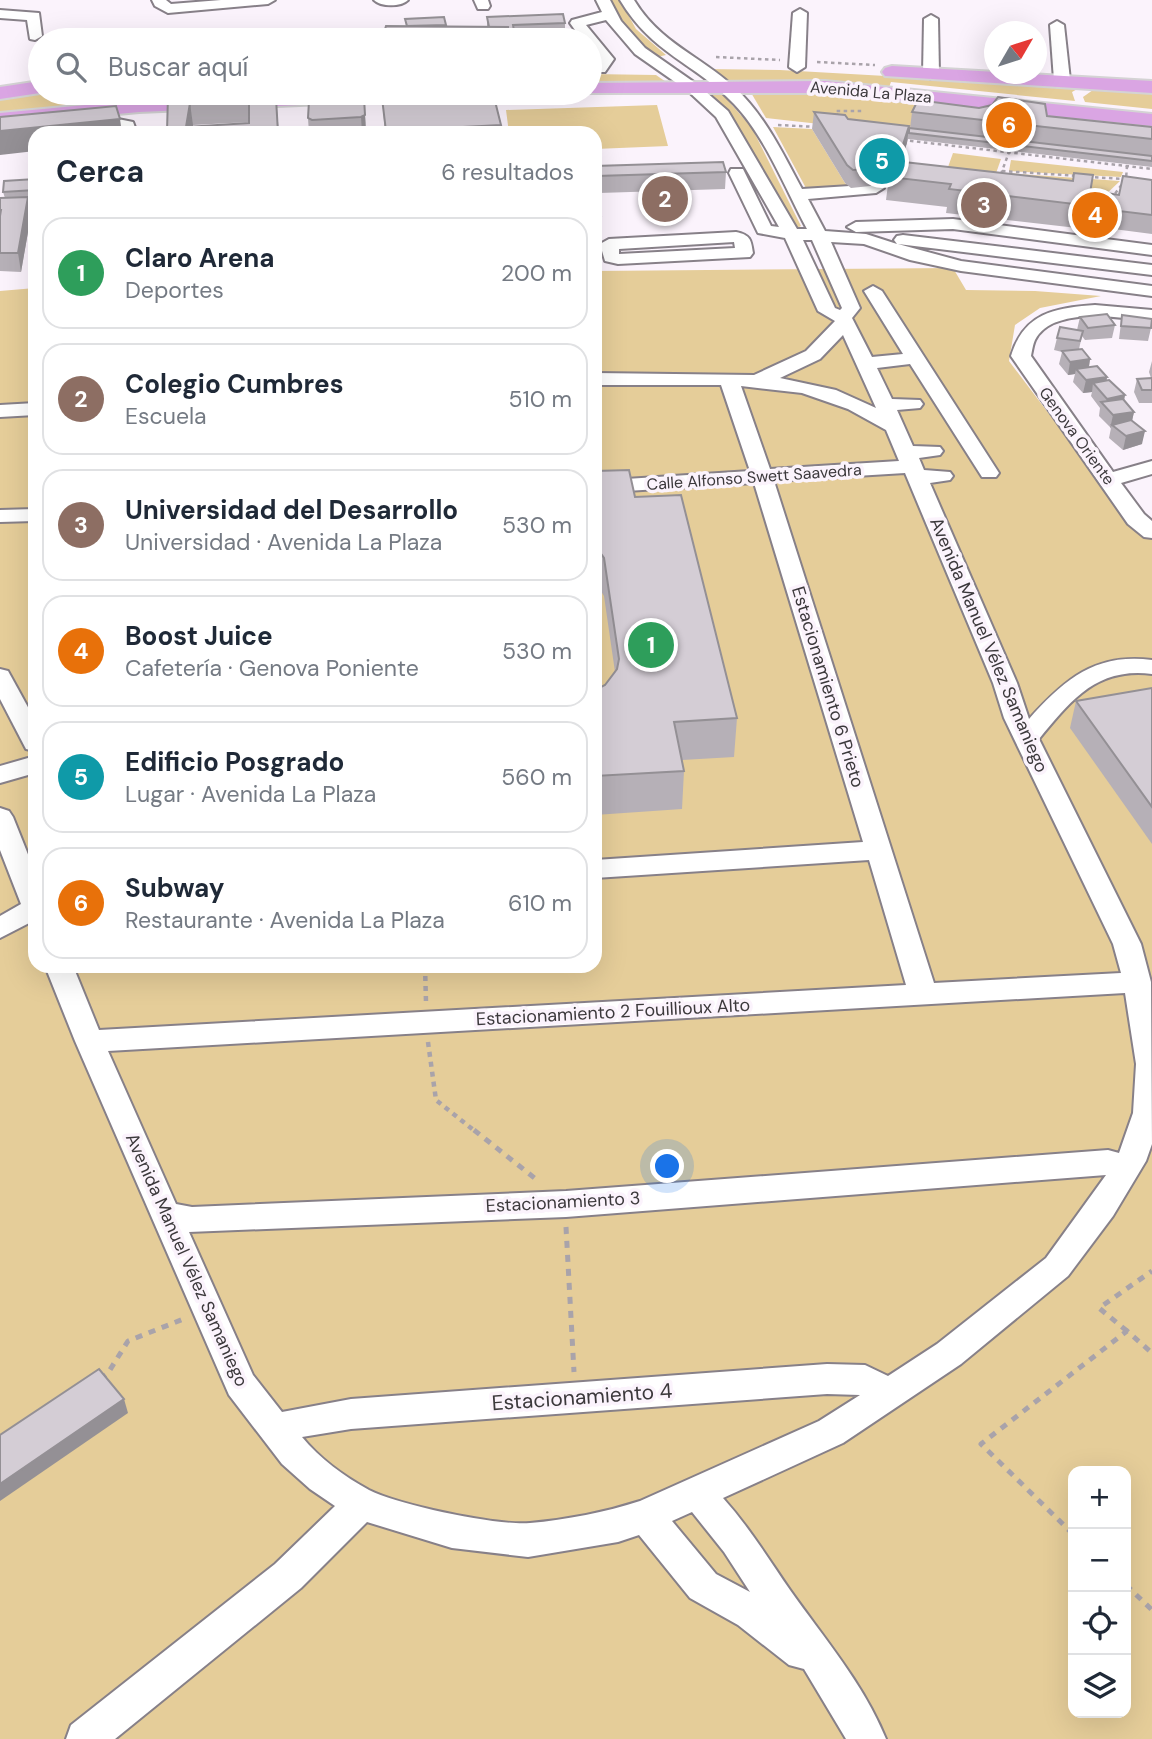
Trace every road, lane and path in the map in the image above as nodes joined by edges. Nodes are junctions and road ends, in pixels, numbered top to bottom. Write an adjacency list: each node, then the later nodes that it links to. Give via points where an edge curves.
1 (159, 0): 6 (street, via 168,9)
2 (401, 0): 5 (street)
3 (603, 0): 9 (street)
4 (627, 0): 17 (street, Avenida Manuel Vélez Samaniego, via 659,43)
5 (382, 3)
6 (267, 4)
7 (800, 13): 16 (street)
8 (0, 14): 11 (street)
9 (611, 14): 14 (street, via 577,23); 20 (street, via 640,51)
10 (931, 19): 22 (street)
11 (35, 20): 13 (street)
12 (1057, 25): 23 (street)
13 (0, 28)
14 (580, 28)
15 (724, 62): 16 (path); 17 (main road)
16 (793, 65): 18 (path); 21 (main road, Avenida La Plaza)
17 (695, 67): 20 (main road); 25 (street, Avenida Manuel Vélez Samaniego)
18 (879, 68): 22 (main road, Avenida La Plaza)
19 (602, 69): 20 (main road)
20 (667, 70): 27 (street)
21 (850, 70)
22 (931, 75): 23 (main road, Avenida La Plaza)
23 (1062, 80): 24 (main road, Avenida La Plaza)
24 (1112, 83): 26 (main road, Avenida La Plaza); 33 (main road, via 1089,87 1078,96 1085,107)
25 (722, 86): 27 (main road, Avenida La Plaza); 33 (main road, Avenida La Plaza, via 825,87); 49 (street, Avenida Manuel Vélez Samaniego, via 757,122)
26 (1152, 86)
27 (693, 88): 29 (main road, Avenida La Plaza); 51 (street, via 722,114 737,141 725,147 764,229)
28 (28, 89): 30 (main road)
29 (602, 89)
30 (0, 94): 37 (main road)
31 (272, 105): 34 (main road)
32 (873, 111): 35 (path, via 836,111)
33 (1105, 115): 36 (main road, Avenida La Plaza)
34 (93, 118): 37 (main road); 39 (street)
35 (838, 120)
36 (1152, 120)
37 (3, 124)
38 (790, 125): 40 (path)
39 (127, 126)
40 (819, 128)
41 (900, 139): 42 (path)
42 (1009, 152): 43 (path); 45 (path)
43 (1127, 166): 44 (path); 46 (path)
44 (1152, 169)
45 (1002, 172): 46 (path); 47 (path)
46 (1126, 179): 53 (path, via 1104,207 1094,207)
47 (999, 181)
48 (876, 188): 49 (street)
49 (797, 195): 50 (street, Avenida Manuel Vélez Samaniego)
50 (815, 230): 51 (street); 52 (street); 53 (street, via 953,224); 57 (street, Avenida Manuel Vélez Samaniego)
51 (794, 239): 54 (street); 56 (street)
52 (866, 240): 58 (street, via 946,243); 59 (street, via 961,266)
53 (1085, 241): 55 (street)
54 (743, 244): 54 (street, via 736,237 609,244 611,257 618,259 740,255 745,252)
55 (1144, 248)
56 (808, 266): 57 (street); 61 (street, via 827,311)
57 (836, 266): 61 (street, Avenida Manuel Vélez Samaniego)
58 (1152, 270)
59 (1152, 291)
60 (1152, 316): 78 (street, Genova Oriente, via 1080,311 1042,321 1022,348 1024,362)
61 (847, 319): 62 (street); 62 (street, via 878,299); 64 (street, Avenida Manuel Vélez Samaniego); 67 (street, via 813,355)
62 (898, 331): 63 (street)
63 (917, 358): 64 (street); 76 (street)
64 (865, 363): 69 (street, Avenida Manuel Vélez Samaniego, via 885,383)
65 (602, 379): 66 (street)
66 (730, 382): 67 (street); 77 (street, Estacionamiento 6 Prieto)
67 (757, 382): 72 (street, via 831,395)
68 (914, 404): 69 (street)
69 (884, 405): 72 (street, Avenida Manuel Vélez Samaniego)
70 (28, 409): 71 (street)
71 (0, 411)
72 (907, 428): 75 (street, Avenida Manuel Vélez Samaniego)
73 (933, 451): 75 (street, Calle Alfonso Swett Saavedra)
74 (1152, 467): 78 (street)
75 (920, 468): 77 (street, Calle Alfonso Swett Saavedra); 86 (street, Avenida Manuel Vélez Samaniego)
76 (989, 473)
77 (763, 476): 79 (street, Calle Alfonso Swett Saavedra); 90 (street, Estacionamiento 6 Prieto)
78 (1108, 479): 82 (street, Genova Oriente, via 1136,519)
79 (602, 486)
80 (28, 515): 81 (street)
81 (0, 516)
82 (1152, 532)
83 (1152, 667): 86 (street, via 1105,667 1069,690)
84 (0, 676): 85 (street)
85 (28, 730)
86 (1026, 738): 96 (street, Avenida Manuel Vélez Samaniego, via 1127,944)
87 (28, 766): 88 (street)
88 (0, 775)
89 (0, 817): 92 (street)
90 (879, 850): 91 (street); 97 (street, Estacionamiento 6 Prieto)
91 (602, 869)
92 (28, 889)
93 (28, 911): 94 (street)
94 (0, 928)
95 (63, 973): 98 (street, Avenida Manuel Vélez Samaniego)
96 (1137, 982): 97 (street, Estacionamiento 2 Fouillioux Alto); 100 (street, Avenida Manuel Vélez Samaniego, via 1150,1064 1148,1113)
97 (923, 994): 98 (street, Estacionamiento 2 Fouillioux Alto)
98 (89, 1041): 102 (street, Avenida Manuel Vélez Samaniego)
99 (430, 1066): 101 (path, via 436,1100)
100 (1125, 1170): 101 (street, Estacionamiento 3, via 1108,1162); 111 (street, Avenida Manuel Vélez Samaniego, via 1057,1267 949,1354)
101 (566, 1204): 102 (street, Estacionamiento 3, via 192,1220)
102 (166, 1214): 113 (street, Avenida Manuel Vélez Samaniego, via 241,1385)
103 (567, 1254): 112 (path)
104 (1152, 1271): 108 (path, via 1099,1308)
105 (185, 1304): 106 (path)
106 (190, 1317): 107 (path); 110 (path, via 128,1341 108,1373)
107 (195, 1328)
108 (1127, 1331): 109 (path); 117 (path, via 981,1444)
109 (1152, 1353)
110 (97, 1380)
111 (888, 1394): 112 (street, Estacionamiento 4, via 865,1380 846,1378); 114 (street, Avenida Manuel Vélez Samaniego, via 831,1432)
112 (576, 1398): 113 (street, Estacionamiento 4, via 351,1414 292,1423)
113 (275, 1432): 115 (street, Avenida Manuel Vélez Samaniego, via 322,1478)
114 (698, 1494): 116 (street, Avenida Manuel Vélez Samaniego); 120 (street, via 737,1540)
115 (361, 1504): 116 (street, Avenida Manuel Vélez Samaniego, via 452,1531 528,1540); 121 (street, via 288,1576)
116 (646, 1516): 120 (street, via 703,1586 751,1612)
117 (1068, 1529)
118 (1131, 1590): 119 (path)
119 (1152, 1610)
120 (831, 1675): 122 (street)
121 (85, 1739)
122 (867, 1739)

